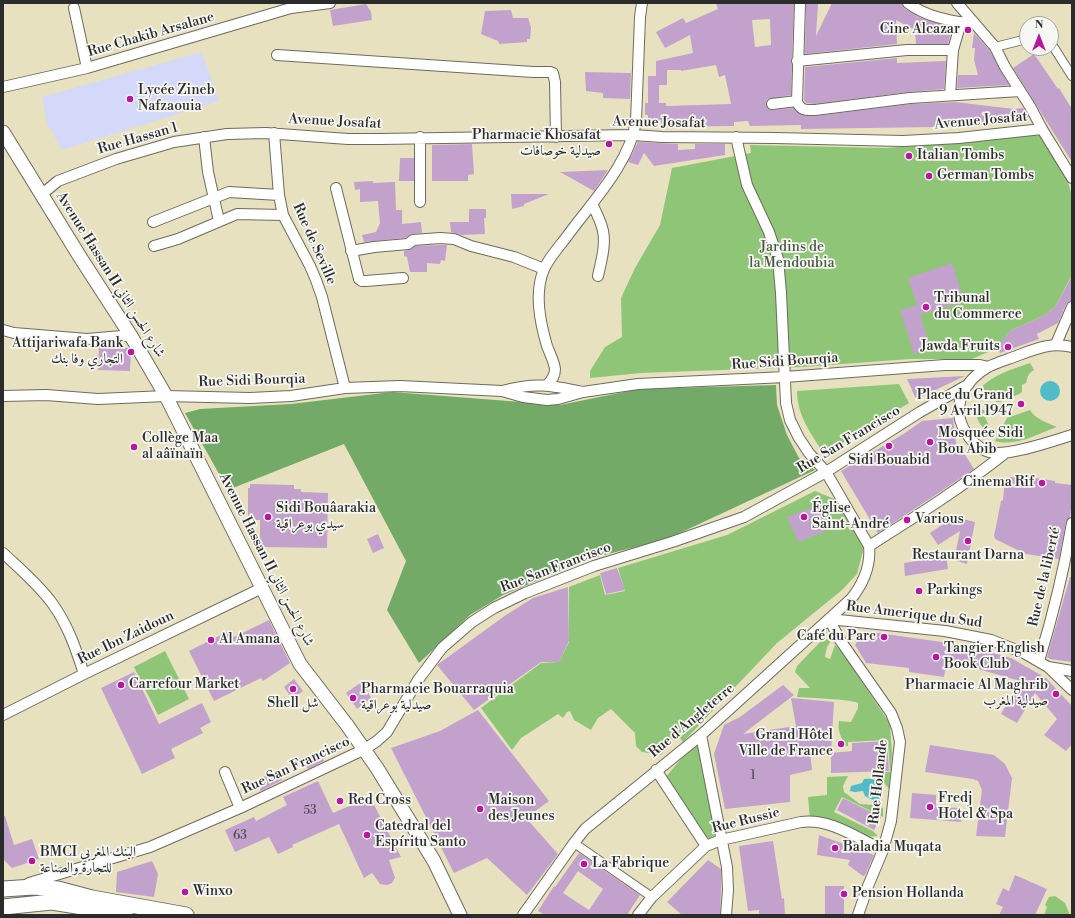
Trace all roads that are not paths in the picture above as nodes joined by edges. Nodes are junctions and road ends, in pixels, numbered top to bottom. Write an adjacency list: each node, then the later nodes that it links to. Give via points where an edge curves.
1 (330, 3): 15 (street, Rue Chakib Arsalane, via 291,8)
2 (642, 3): 25 (street, via 636,121)
3 (800, 3): 14 (street)
4 (908, 3): 7 (street, via 923,12)
5 (957, 3): 8 (street)
6 (74, 8): 15 (street)
7 (961, 22): 8 (street); 11 (street)
8 (974, 25): 10 (street)
9 (1019, 41): 10 (street)
10 (995, 48): 18 (street)
11 (953, 50): 14 (street, via 907,50); 19 (street)
12 (277, 55): 28 (street, via 551,72 555,82)
13 (1059, 56): 16 (street)
14 (797, 61): 20 (street)
15 (87, 68): 17 (street, Rue Chakib Arsalane)
16 (1072, 76)
17 (3, 87)
18 (1020, 91): 19 (street); 22 (street)
19 (950, 95): 20 (street, via 809,110 802,109)
20 (797, 102): 21 (street)
21 (772, 104)
22 (1042, 129): 29 (street, Avenue Josafat, via 966,138 904,140); 30 (street)
23 (3, 132): 32 (street, Avenue Hassan II شارع الحسن الثاني)
24 (274, 133): 26 (street, Rue Hassan 1); 27 (street, Avenue Josafat, via 348,139); 33 (street, Rue de Seville)
25 (633, 135): 28 (street, Avenue Josafat); 29 (street, Avenue Josafat); 36 (street, via 617,167)
26 (204, 137): 32 (street, Rue Hassan 1, via 174,142 116,159 58,181); 34 (street)
27 (420, 137): 28 (street, Avenue Josafat); 35 (street)
28 (556, 137)
29 (736, 137): 51 (street, via 747,185 769,232 778,259)
30 (1072, 178)
31 (336, 188): 41 (street)
32 (41, 195): 47 (street, Avenue Hassan II شارع الحسن الثاني)
33 (279, 195): 34 (street, via 229,192); 37 (street, Rue de Seville)
34 (214, 198): 38 (street); 39 (street)
35 (420, 202)
36 (592, 204): 42 (street); 43 (street, via 604,236)
37 (283, 215): 38 (street, via 240,213); 54 (street, Rue de Seville, via 316,280)
38 (219, 221): 40 (street, via 178,239)
39 (153, 222)
40 (154, 246)
41 (351, 250): 42 (street, via 408,244 413,240 454,239); 44 (street, via 361,281)
42 (544, 269): 53 (street, via 539,310 555,368 553,378)
43 (598, 276)
44 (404, 278)
45 (1072, 307): 48 (street)
46 (3, 330): 47 (street, via 87,339)
47 (131, 336): 57 (street, Avenue Hassan II شارع الحسن الثاني)
48 (1056, 344): 49 (street); 50 (street, via 1036,348)
49 (1072, 347)
50 (988, 367): 51 (street, Rue Sidi Bourqia, via 980,364 945,365); 52 (street)
51 (785, 377): 56 (street, Rue Sidi Bourqia, via 638,384); 61 (street, via 786,403 790,420 809,453)
52 (969, 384): 60 (street, via 964,390 958,409 962,427 976,444 990,452); 61 (street, Rue San Francisco)
53 (547, 385): 55 (street, Rue Sidi Bourqia, via 523,386); 56 (street, Rue Sidi Bourqia)
54 (345, 388): 55 (street, Rue Sidi Bourqia, via 400,386); 57 (street, Rue Sidi Bourqia, via 291,396 250,398)
55 (502, 391): 56 (street, Rue Sidi Bourqia, via 547,400)
56 (583, 392)
57 (166, 396): 58 (street, Rue Sidi Bourqia, via 98,399 46,395); 66 (street, Avenue Hassan II شارع الحسن الثاني)
58 (5, 397)
59 (1072, 435): 60 (street)
60 (1004, 454): 64 (street, via 925,511)
61 (826, 472): 64 (street); 75 (street, Rue San Francisco, via 744,516 594,566 524,593 494,608 472,622 442,648 418,680 386,732)
62 (1072, 523): 63 (street, Rue de la liberté)
63 (1071, 535): 68 (street, Rue de la liberté)
64 (869, 546): 67 (street, Rue d'Angleterre, via 870,554 862,584)
65 (3, 552): 71 (street, via 30,577 52,604 73,640)
66 (262, 588): 71 (street, Rue Ibn Zaidoun); 75 (street, Avenue Hassan II شارع الحسن الثاني, via 300,664)
67 (829, 619): 68 (street, Rue Amerique du Sud, via 976,636 1005,645); 74 (street, Rue d'Angleterre); 82 (street, Rue Hollande, via 840,640 891,713 897,728 900,742 892,817)
68 (1039, 661): 69 (street, Rue Amerique du Sud)
69 (1048, 667): 70 (street); 72 (street)
70 (1072, 671)
71 (84, 674): 73 (street, Rue Ibn Zaidoun)
72 (1072, 690)
73 (3, 715)
74 (701, 735): 76 (street, Rue d'Angleterre); 79 (street)
75 (365, 749): 78 (street, Rue San Francisco); 88 (street, Avenue Hassan II شارع الحسن الثاني, via 434,861)
76 (656, 770): 80 (street, Rue d'Angleterre, via 585,830); 81 (street)
77 (225, 772): 78 (street)
78 (240, 808): 83 (street, Rue San Francisco, via 150,847)
79 (721, 840): 81 (street, Rue Russie); 82 (street, Rue Russie, via 814,821 834,826); 91 (street, via 728,878)
80 (574, 843): 84 (street); 89 (street, Rue d'Angleterre)
81 (706, 846): 84 (street, Rue Russie)
82 (883, 850): 92 (street, Rue Hollande)
83 (8, 889): 87 (main road, via 58,889 92,898)
84 (652, 897): 90 (street, Rue Russie)
85 (3, 907): 86 (main road, via 52,902)
86 (129, 915)
87 (186, 915)
88 (460, 915)
89 (523, 915)
90 (638, 915)
91 (726, 915)
92 (858, 915)

